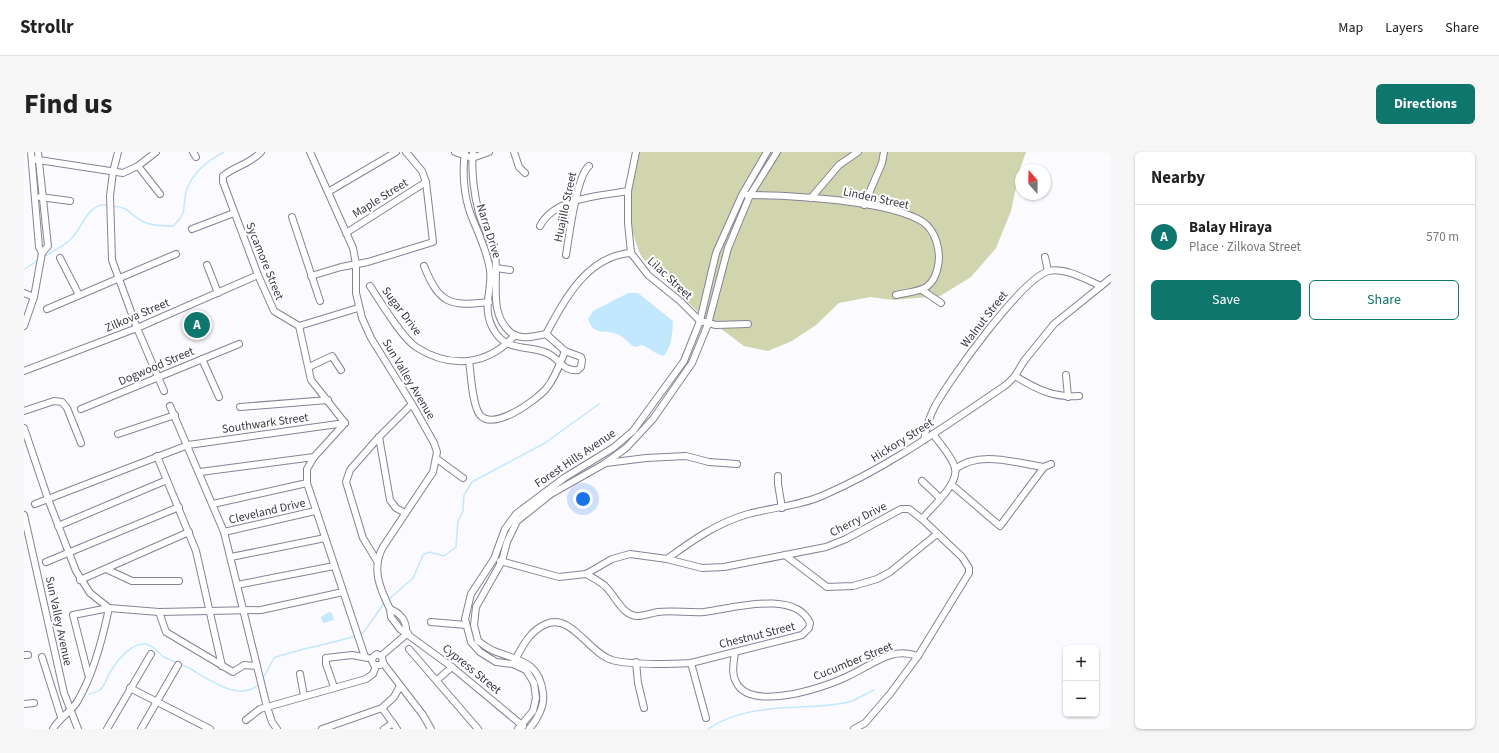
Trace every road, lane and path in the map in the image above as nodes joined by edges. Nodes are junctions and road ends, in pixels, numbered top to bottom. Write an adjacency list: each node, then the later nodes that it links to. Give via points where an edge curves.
1 (31, 152): 19 (street)
2 (38, 152): 19 (street)
3 (118, 152): 22 (street)
4 (156, 152): 20 (street)
5 (261, 152): 36 (street, Sycamore Street, via 253,161 224,176 223,182)
6 (310, 152): 26 (street, Sun Valley Avenue)
7 (396, 152): 26 (street)
8 (406, 152): 24 (street, via 422,171)
9 (455, 152): 17 (street)
10 (489, 152): 18 (street)
11 (514, 152): 23 (street, via 519,167)
12 (636, 152): 25 (street, Lilac Street)
13 (767, 152): 28 (street, Forest Hills Avenue)
14 (777, 152): 29 (street, Forest Hills Avenue)
15 (858, 152): 32 (street, via 838,165)
16 (884, 152): 35 (street, via 882,163)
17 (465, 154): 18 (street); 67 (street, Narra Drive, via 464,177 471,213 487,254 490,272)
18 (473, 155): 50 (street, Narra Drive, via 479,212 495,254)
19 (35, 160): 22 (street); 30 (street); 31 (street)
20 (138, 166): 22 (street, via 123,173); 27 (street)
21 (589, 166): 34 (street, Huajillo Street, via 584,170)
22 (113, 172): 55 (street, via 109,209 112,260)
23 (525, 173)
24 (426, 182): 40 (street, Maple Street); 47 (street, via 433,242)
25 (628, 190): 34 (street); 41 (street, Lilac Street)
26 (328, 192): 40 (street, Sun Valley Avenue)
27 (160, 194)
28 (742, 194): 29 (street, Linden Street); 71 (street, Forest Hills Avenue, via 716,253)
29 (750, 195): 32 (street, Linden Street); 72 (street, Forest Hills Avenue, via 728,248)
30 (35, 196): 31 (street); 42 (street, via 39,247)
31 (42, 198): 33 (street); 42 (street, via 48,246)
32 (811, 198): 35 (street, Linden Street)
33 (70, 201)
34 (575, 201): 38 (street, via 548,214); 44 (street, Huajillo Street)
35 (864, 205): 59 (street, Linden Street, via 902,213 923,222 930,230 938,245 939,263 931,284)
36 (234, 213): 39 (street); 53 (street, Sycamore Street)
37 (292, 217): 54 (street)
38 (540, 226)
39 (192, 229)
40 (346, 232): 47 (street, Sun Valley Avenue)
41 (631, 253): 71 (street, Lilac Street, via 648,275); 77 (street, via 608,258 584,275 559,309)
42 (42, 254): 64 (street)
43 (176, 254): 55 (street)
44 (566, 256)
45 (1046, 257): 52 (street)
46 (60, 258): 62 (street)
47 (356, 264): 54 (street); 70 (street, Sun Valley Avenue)
48 (207, 265): 61 (street)
49 (424, 266): 67 (street, via 432,284 442,297 461,304)
50 (496, 268): 51 (street); 66 (street, Narra Drive)
51 (510, 270)
52 (1048, 272): 58 (street, via 1064,272); 111 (street, Walnut Street, via 1034,279 1014,297 962,366 935,406)
53 (258, 275): 61 (street, Zilkova Street); 75 (street, Sycamore Street, via 274,311)
54 (312, 276): 65 (street)
55 (118, 278): 62 (street); 76 (street)
56 (1111, 278): 58 (street, Hickory Street)
57 (370, 286): 87 (street, Sugar Drive, via 415,347 448,362)
58 (1101, 286): 93 (street, Hickory Street, via 1054,324)
59 (922, 290): 63 (street); 68 (street)
60 (24, 293): 64 (street)
61 (218, 293): 76 (street, Zilkova Street)
62 (79, 295): 69 (street)
63 (896, 295)
64 (34, 297): 74 (street)
65 (320, 301)
66 (495, 301): 67 (street); 78 (street, Narra Drive, via 503,323)
67 (486, 302): 82 (street, Narra Drive, via 494,331)
68 (941, 303)
69 (47, 308)
70 (358, 308): 75 (street); 100 (street, Sun Valley Avenue, via 371,338)
71 (700, 321): 72 (street); 117 (street, Forest Hills Avenue, via 684,361 661,395 633,431)
72 (708, 324): 73 (street); 119 (street, Forest Hills Avenue, via 692,363 653,419 626,448)
73 (748, 324)
74 (24, 326)
75 (299, 326): 89 (street)
76 (137, 328): 91 (street, Zilkova Street); 94 (street)
77 (546, 334): 79 (street); 80 (street)
78 (515, 335): 79 (street); 82 (street, Sugar Drive)
79 (536, 336): 83 (street)
80 (552, 340): 84 (street); 85 (street)
81 (238, 344): 86 (street, Dogwood Street)
82 (507, 344): 83 (street); 87 (street, Sugar Drive, via 492,354)
83 (532, 349): 85 (street)
84 (565, 351): 88 (street); 88 (street, via 581,357 582,364 578,370 574,370)
85 (545, 352): 88 (street)
86 (202, 359): 94 (street, Dogwood Street); 97 (street)
87 (469, 361): 88 (street, via 478,409 485,419 492,420 519,410 545,389)
88 (560, 364)
89 (308, 367): 90 (street, via 332,356); 99 (street, via 311,380)
90 (341, 370)
91 (24, 371)
92 (1066, 375): 98 (street)
93 (1015, 376): 98 (street, via 1043,392); 109 (street, Hickory Street, via 1006,385)
94 (158, 377): 95 (street); 103 (street, Dogwood Street)
95 (164, 391)
96 (1079, 396): 98 (street)
97 (219, 397)
98 (1068, 397)
99 (328, 400): 102 (street); 106 (street)
100 (412, 404): 110 (street); 118 (street, Sun Valley Avenue, via 434,444)
101 (170, 406): 105 (street)
102 (240, 407)
103 (81, 409)
104 (24, 411): 112 (street, via 54,401 62,402 67,408)
105 (175, 415): 108 (street); 114 (street)
106 (345, 423): 114 (street, Southwark Street); 116 (street)
107 (24, 428): 113 (street)
108 (118, 434)
109 (933, 434): 111 (street, Hickory Street); 123 (street)
110 (379, 437): 138 (street, via 390,500 396,508); 151 (street, via 350,470 346,482 363,538)
111 (924, 440): 136 (street, Hickory Street, via 827,494)
112 (81, 443)
113 (26, 445): 132 (street)
114 (188, 445): 115 (street, Southwark Street); 124 (street)
115 (157, 456): 127 (street); 132 (street, Southwark Street)
116 (314, 457): 124 (street); 129 (street, via 307,469)
117 (599, 458): 119 (street); 149 (street, Forest Hills Avenue, via 564,478 516,514 505,530)
118 (437, 459): 126 (street); 138 (street, via 433,472)
119 (604, 464): 120 (street, via 686,456 709,462); 152 (street, Forest Hills Avenue, via 551,494 517,521)
120 (737, 464)
121 (1050, 464): 122 (street)
122 (1044, 467): 123 (street, via 982,458 970,460); 130 (street, via 1000,526)
123 (955, 469): 130 (street)
124 (200, 472): 134 (street)
125 (778, 476): 136 (street)
126 (463, 478)
127 (167, 480): 135 (street); 141 (street)
128 (922, 481): 131 (street)
129 (307, 482): 134 (street); 137 (street)
130 (952, 484): 131 (street)
131 (940, 498): 140 (street)
132 (48, 499): 133 (street, Southwark Street); 141 (street)
133 (35, 504)
134 (213, 504): 143 (street)
135 (179, 507): 142 (street); 146 (street)
136 (782, 508): 150 (street, Hickory Street, via 723,522)
137 (315, 511): 143 (street, Cleveland Drive); 145 (street)
138 (405, 513): 151 (street)
139 (24, 515): 200 (street, Sun Valley Avenue)
140 (922, 519): 144 (street, Cherry Drive); 147 (street, Cherry Drive, via 908,509 901,509 826,547)
141 (58, 526): 146 (street)
142 (189, 532): 155 (street); 163 (street)
143 (224, 532): 148 (street)
144 (938, 534): 147 (street, via 890,572 853,586 827,586); 173 (street, Cherry Drive, via 962,558 969,568 969,573)
145 (325, 538): 148 (street); 154 (street)
146 (68, 553): 153 (street); 157 (street)
147 (785, 555): 150 (street, Cherry Drive, via 724,567 702,568)
148 (231, 557): 159 (street)
149 (494, 559): 152 (street, Cherry Drive); 167 (street, Forest Hills Avenue, via 471,594)
150 (666, 559): 156 (street, Cherry Drive, via 630,554 620,556)
151 (377, 561): 161 (street, via 378,574)
152 (502, 561): 156 (street, Cherry Drive, via 559,577); 176 (street, Forest Hills Avenue, via 476,607 474,625 478,641 492,650)
153 (46, 562)
154 (334, 566): 159 (street); 160 (street)
155 (106, 569): 157 (street); 158 (street, via 132,581)
156 (586, 574): 170 (street, Chestnut Street, via 606,587 625,611 637,616 663,612 706,611 759,603 795,609 803,613 810,623 802,635)
157 (80, 580): 162 (street)
158 (179, 581)
159 (237, 585): 164 (street)
160 (343, 592): 164 (street, via 261,610); 175 (street)
161 (389, 607): 168 (street, via 393,620); 168 (street, via 400,615 406,624)
162 (109, 608): 165 (street); 187 (street, via 103,637); 187 (street, via 73,615)
163 (209, 610): 164 (street); 165 (street); 183 (street)
164 (244, 611): 186 (street)
165 (159, 612): 183 (street, via 166,632)
166 (431, 622): 167 (street)
167 (466, 625): 181 (street, Forest Hills Avenue, via 471,642 480,652 496,662)
168 (407, 632): 172 (street); 185 (street, Cypress Street)
169 (409, 649): 189 (street)
170 (735, 652): 173 (street, Cucumber Street, via 733,675 736,683 741,689 757,696 798,693 825,685 891,655 905,652); 180 (street, Chestnut Street)
171 (151, 654): 192 (street)
172 (381, 656): 177 (street, via 377,654); 178 (street)
173 (918, 656): 208 (street, Cherry Drive, via 874,714)
174 (42, 657): 201 (street)
175 (365, 657): 177 (street); 191 (street, via 352,655 326,658)
176 (517, 658): 179 (street, Chestnut Street, via 531,633 550,622 560,621 568,625 596,651 611,659); 181 (street, Chestnut Street); 217 (street, Forest Hills Avenue, via 534,669 541,682 543,697 537,719)
177 (372, 659): 184 (street)
178 (383, 662): 184 (street); 190 (street)
179 (636, 662): 180 (street, Chestnut Street); 199 (street)
180 (691, 663): 202 (street)
181 (513, 664): 205 (street, Forest Hills Avenue, via 526,670 534,683 536,698 533,711)
182 (178, 666): 194 (street)
183 (222, 666): 186 (street, via 233,672 244,665)
184 (376, 666): 191 (street, via 373,674 366,679)
185 (452, 667): 189 (street); 205 (street, Cypress Street)
186 (258, 670): 197 (street)
187 (88, 674): 200 (street, via 80,697)
188 (300, 674): 193 (street)
189 (437, 680): 216 (street)
190 (400, 686): 198 (street, via 394,697); 215 (street)
191 (334, 687): 193 (street)
192 (130, 688): 194 (street); 211 (street)
193 (304, 696): 197 (street)
194 (158, 702): 206 (street); 212 (street)
195 (34, 703): 196 (street)
196 (24, 704)
197 (267, 707): 203 (street, via 255,712); 213 (street)
198 (382, 708): 204 (street); 207 (street)
199 (644, 708)
200 (70, 711): 201 (street); 210 (street, Sun Valley Avenue)
201 (61, 717): 209 (street)
202 (706, 718)
203 (246, 720)
204 (395, 726): 214 (street)
205 (521, 727)
206 (144, 728)
207 (326, 728)
208 (859, 728)
209 (52, 729)
210 (78, 729)
211 (107, 729)
212 (210, 729)
213 (277, 729)
214 (384, 729)
215 (431, 729)
216 (478, 729)
217 (529, 729)

